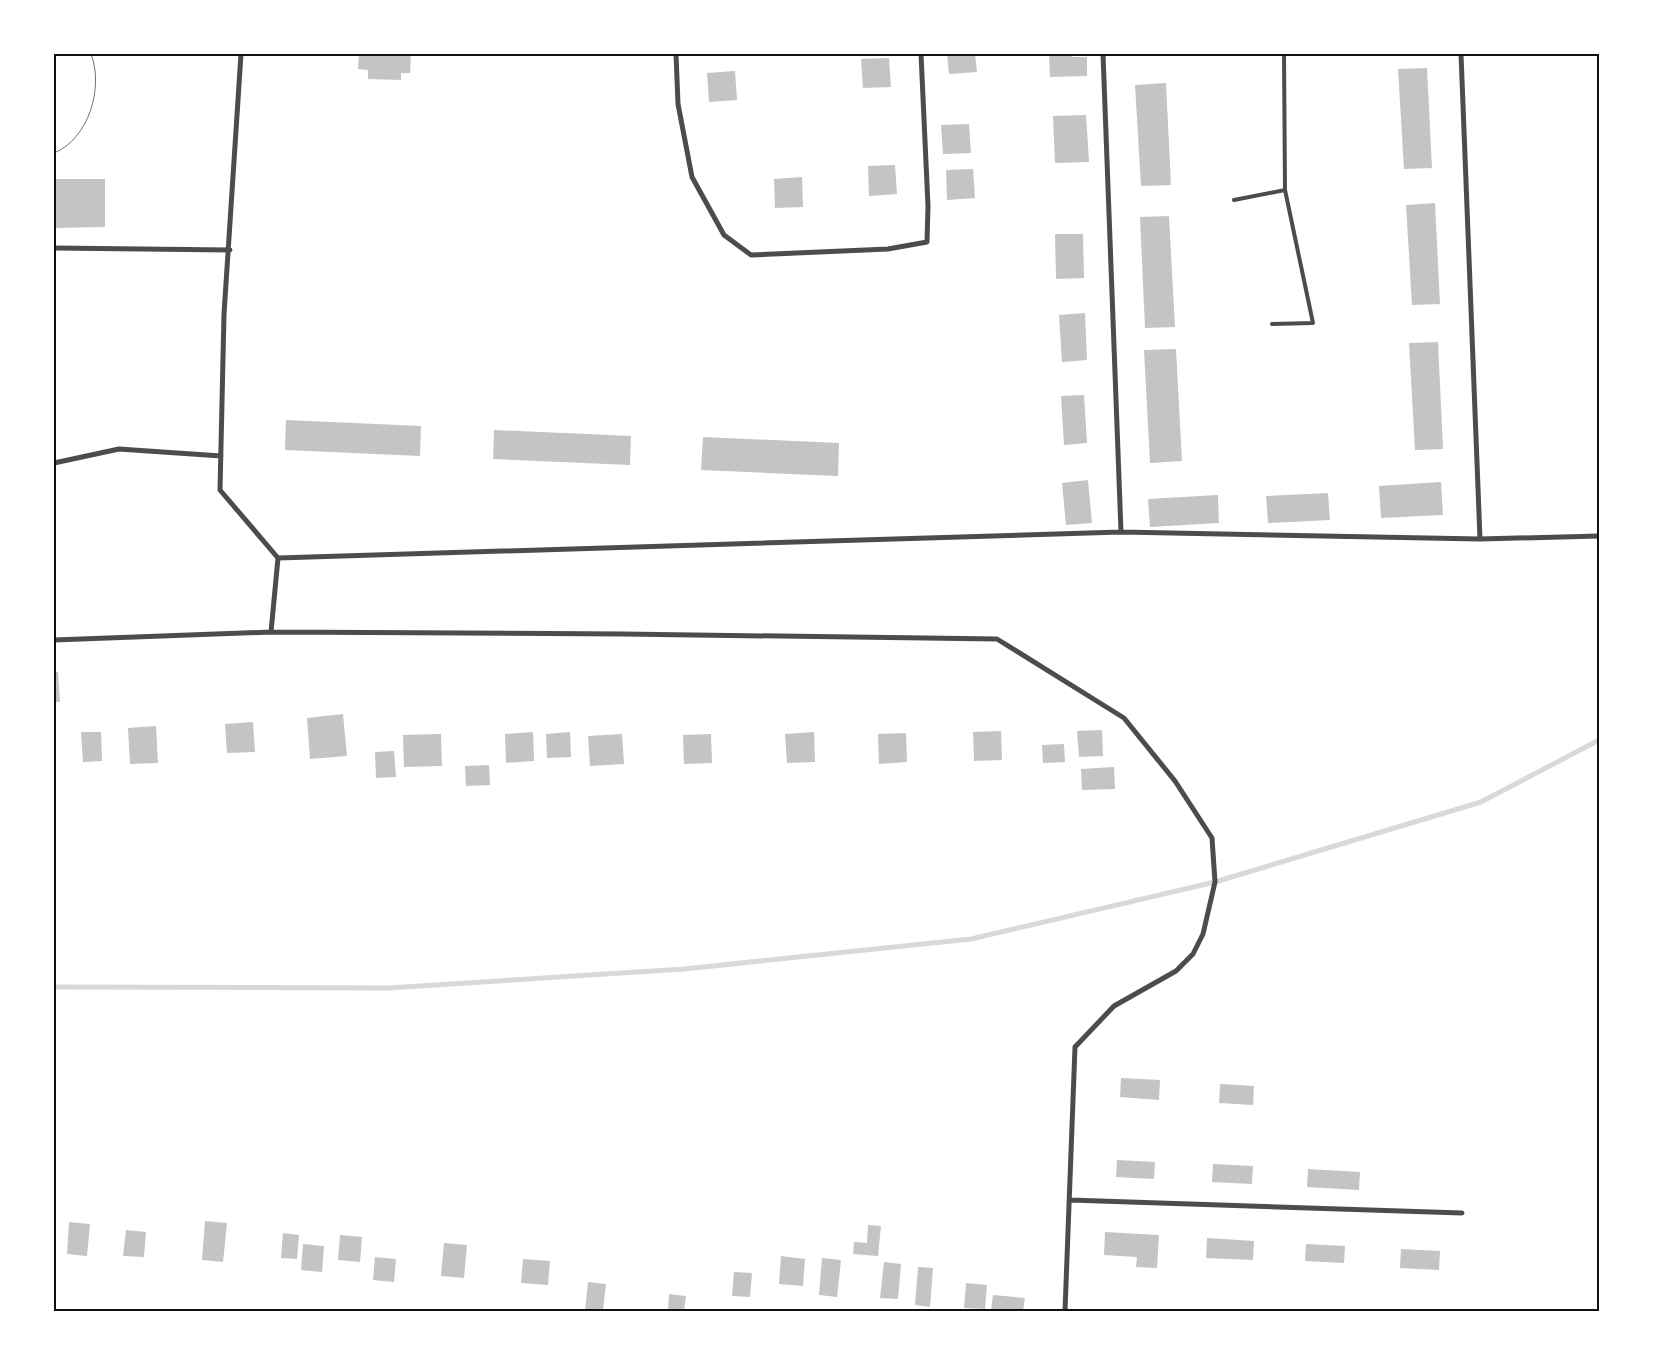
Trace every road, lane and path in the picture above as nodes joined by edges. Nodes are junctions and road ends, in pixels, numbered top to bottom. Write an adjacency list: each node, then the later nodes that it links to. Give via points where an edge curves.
1 (241, 54): 10 (street)
2 (676, 54): 3 (street, via 678,104 692,177 724,235 750,255 888,249 927,242)
3 (921, 54)
4 (1103, 54): 14 (street)
5 (1284, 54): 7 (lane)
6 (1460, 54): 16 (street)
7 (1285, 190): 8 (lane); 11 (lane, via 1314,323)
8 (1234, 200)
9 (54, 248): 10 (street)
10 (230, 250): 12 (street, via 224,314)
11 (1272, 324)
12 (221, 456): 13 (street, via 118,449); 17 (street, via 220,490)
13 (54, 463)
14 (1121, 532): 16 (street); 17 (street)
15 (1599, 536): 16 (street)
16 (1480, 538)
17 (278, 558): 18 (street)
18 (271, 632): 19 (street); 20 (street, via 997,639 1124,718 1175,781 1212,838 1215,882 1204,934 1193,954 1176,971 1114,1006 1075,1047)
19 (54, 640)
20 (1070, 1200): 21 (street); 22 (street)
21 (1462, 1213)
22 (1065, 1311)

